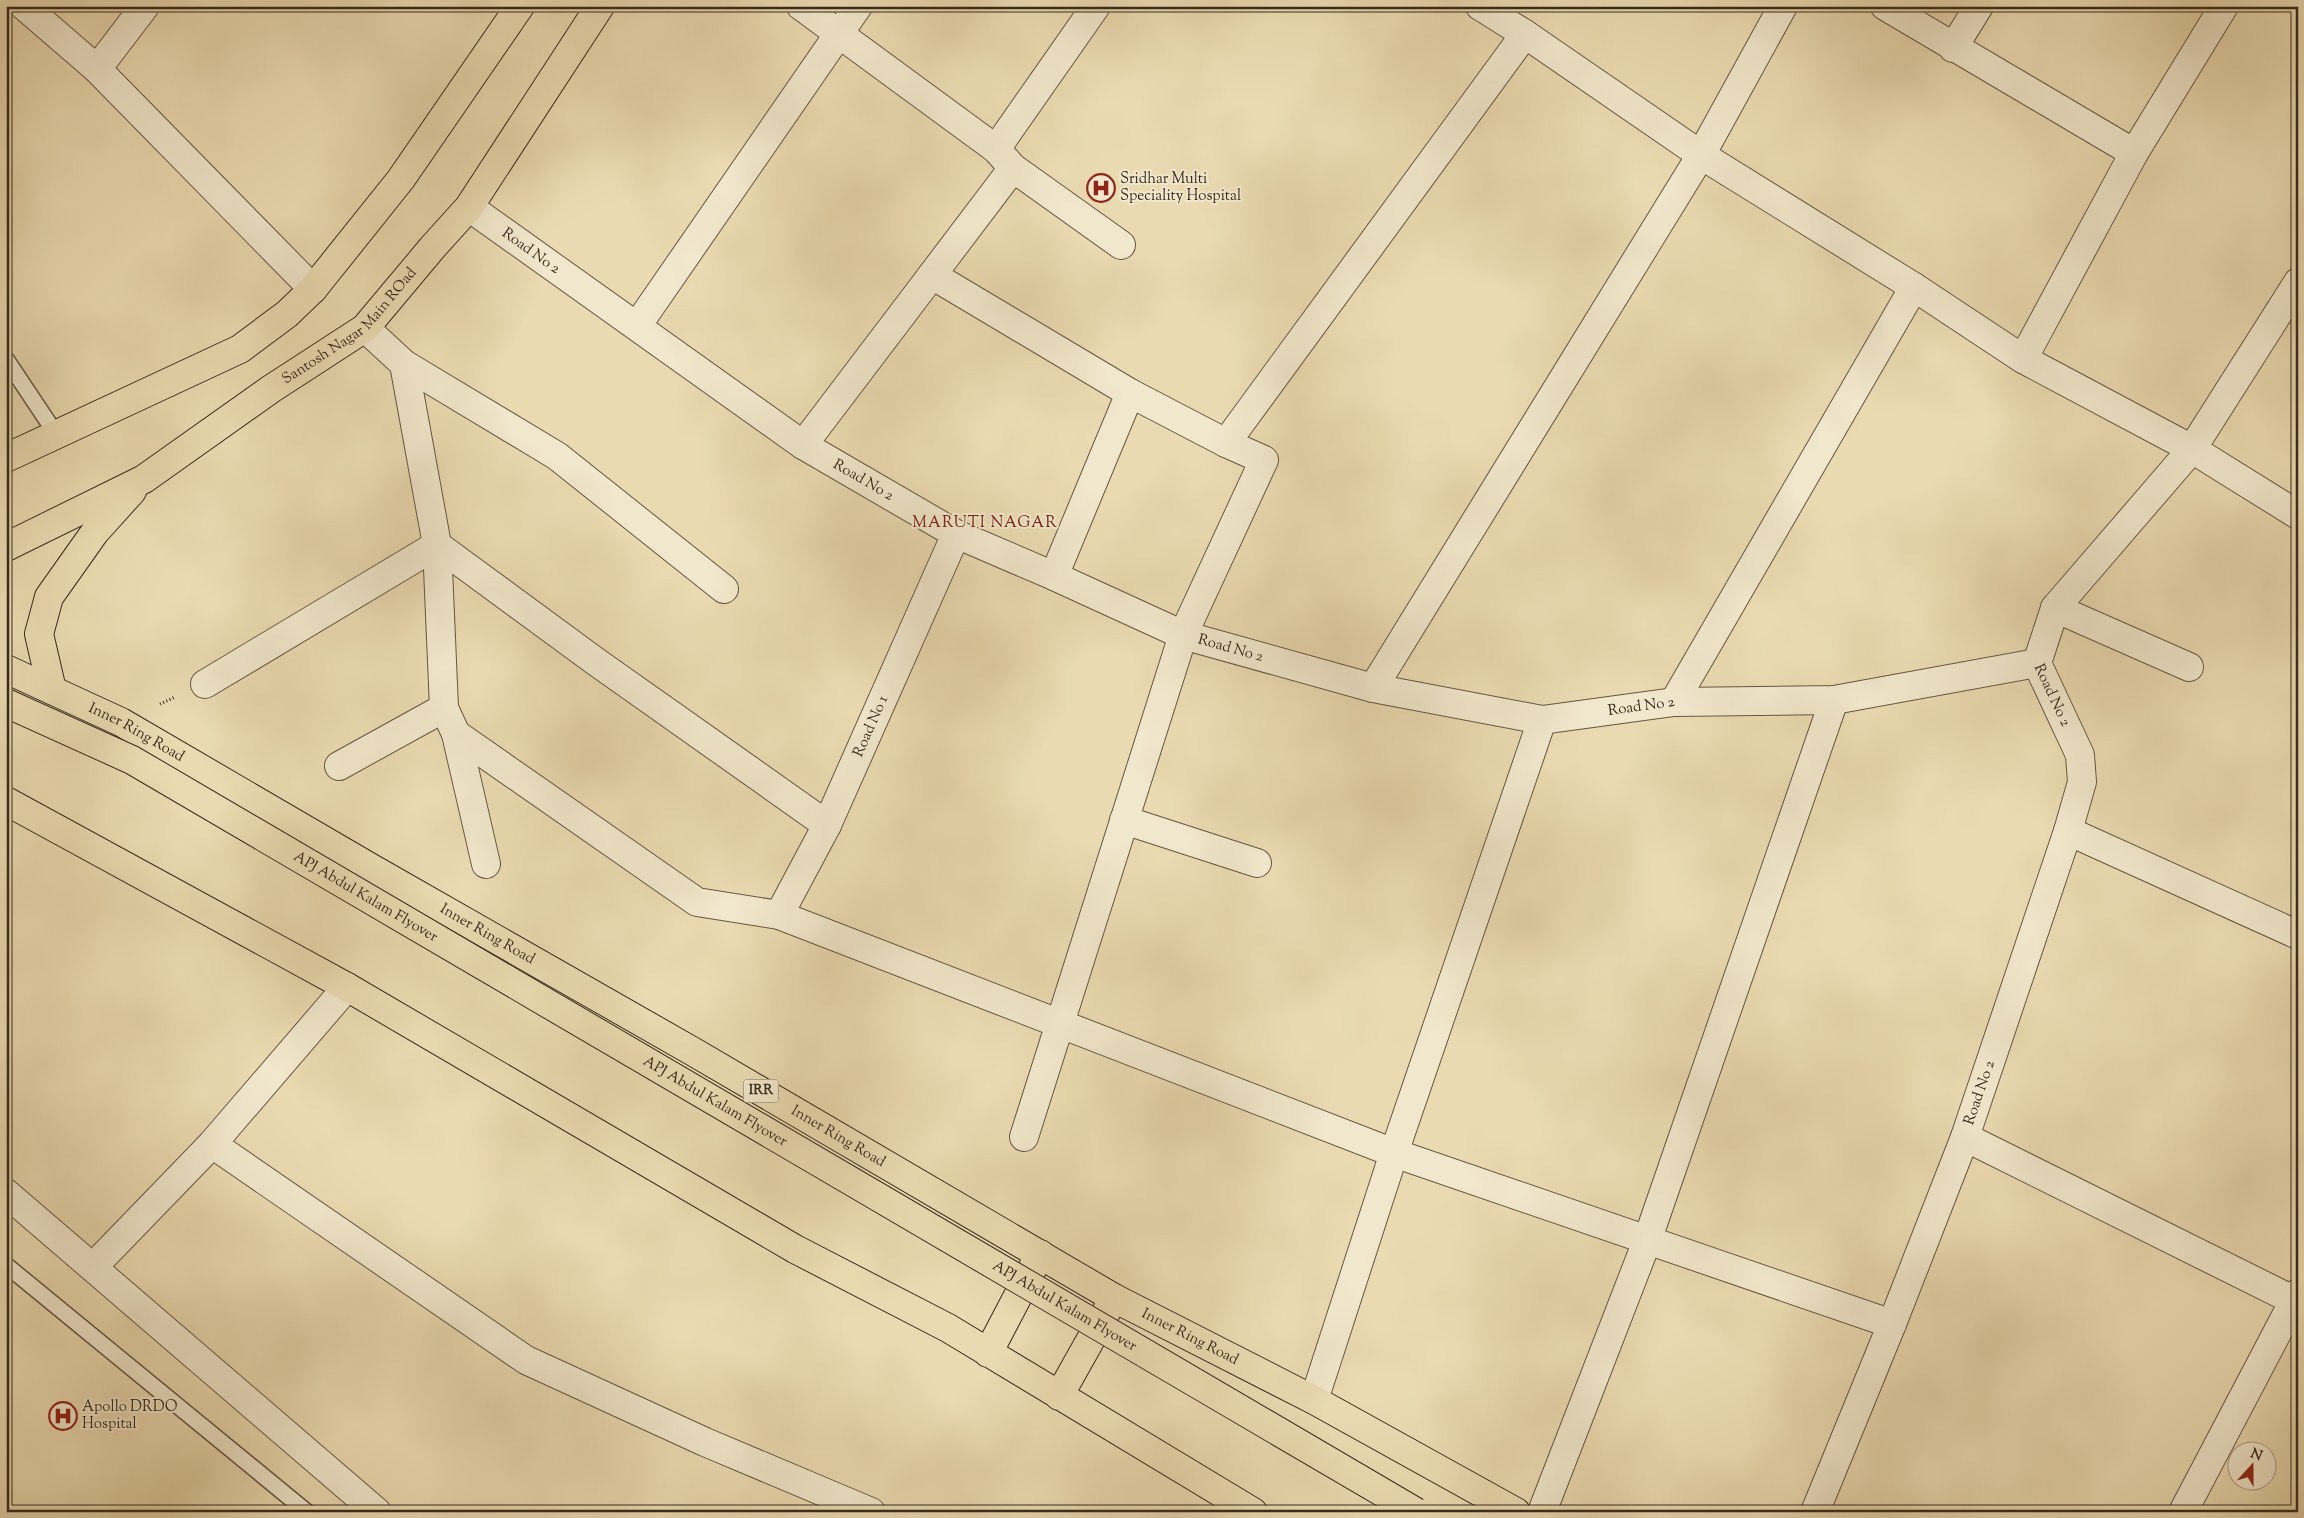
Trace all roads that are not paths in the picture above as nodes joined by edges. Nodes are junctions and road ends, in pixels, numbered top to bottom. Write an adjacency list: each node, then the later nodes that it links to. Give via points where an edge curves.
1 (24, 6): 16 (street)
2 (145, 6): 16 (street)
3 (520, 6): 25 (main road, via 402,179)
4 (600, 6): 20 (main road, Santosh Nagar Main ROad)
5 (802, 6): 13 (street)
6 (858, 6): 13 (street)
7 (1096, 6): 19 (street)
8 (1480, 6): 14 (street)
9 (1783, 6): 18 (street)
10 (1885, 6): 15 (street)
11 (1979, 6): 15 (street)
12 (2224, 6): 17 (street)
13 (841, 34): 19 (street); 26 (street)
14 (1525, 34): 18 (street); 33 (street)
15 (1953, 48): 17 (street)
16 (97, 69): 25 (street)
17 (2134, 153): 29 (street)
18 (1701, 155): 24 (street); 50 (street)
19 (1005, 159): 21 (street); 22 (street)
20 (469, 207): 26 (street, Road No 2); 27 (main road, Santosh Nagar Main ROad)
21 (1121, 245)
22 (932, 275): 31 (street); 34 (street)
23 (2298, 282): 35 (street)
24 (1914, 287): 29 (street); 53 (street)
25 (313, 289): 32 (main road, via 287,314 240,348)
26 (637, 326): 34 (street, Road No 2)
27 (365, 328): 30 (street); 37 (main road, Santosh Nagar Main ROad, via 271,389)
28 (6, 359): 32 (lane)
29 (2023, 359): 35 (street)
30 (404, 364): 40 (street); 43 (street, via 557,456)
31 (1130, 393): 33 (street); 42 (street)
32 (56, 434): 36 (main road)
33 (1226, 443): 45 (street, via 1264,460)
34 (803, 445): 39 (street, Road No 2)
35 (2192, 449): 38 (street); 44 (street)
36 (6, 458)
37 (144, 479): 41 (main road, Santosh Nagar Main ROad); 51 (main road, via 94,532 49,597 39,634)
38 (2298, 515)
39 (956, 534): 42 (street, Road No 2); 61 (street, Road No 1)
40 (437, 545): 49 (street); 55 (street); 61 (street)
41 (6, 547)
42 (1054, 576): 45 (street, Road No 2)
43 (724, 589)
44 (2055, 608): 46 (street); 47 (street)
45 (1183, 636): 50 (street, Road No 2); 60 (street)
46 (2037, 663): 52 (street, Road No 2); 62 (street, Road No 2, via 2080,754 2082,782)
47 (2189, 667)
48 (6, 670): 51 (main road, Inner Ring Road / IRR)
49 (205, 684)
50 (1373, 688): 56 (street, Road No 2)
51 (52, 690): 75 (main road, Inner Ring Road / IRR, via 121,722)
52 (1834, 700): 53 (street, Road No 2); 74 (street)
53 (1674, 702): 56 (street, Road No 2)
54 (6, 703): 88 (main road, APJ Abdul Kalam Flyover, bridge, via 132,760)
55 (444, 708): 57 (street); 58 (street)
56 (1542, 720): 72 (street)
57 (456, 734): 64 (street); 65 (street, via 697,902)
58 (340, 766)
59 (6, 800): 67 (main road)
60 (1124, 820): 63 (street); 68 (street)
61 (827, 825): 65 (street, Road No 1)
62 (2068, 830): 66 (street); 70 (street, Road No 2)
63 (1258, 863)
64 (486, 864)
65 (779, 915): 68 (street)
66 (2298, 934)
67 (347, 987): 71 (street); 81 (main road, via 795,1249 948,1328)
68 (1059, 1024): 69 (street); 72 (street)
69 (1024, 1137)
70 (1965, 1137): 78 (street); 80 (street, Road No 2)
71 (212, 1144): 77 (street); 86 (street, via 526,1360 705,1442)
72 (1394, 1153): 74 (street); 83 (street)
73 (6, 1193): 77 (street)
74 (1647, 1241): 80 (street); 90 (street)
75 (1040, 1254): 79 (main road, Inner Ring Road / IRR); 81 (main road)
76 (6, 1265): 84 (lane)
77 (93, 1267): 85 (street)
78 (2296, 1297): 92 (street)
79 (1114, 1298): 82 (main road); 83 (main road, Inner Ring Road / IRR)
80 (1892, 1324): 91 (street, Road No 2)
81 (988, 1353): 82 (main road)
82 (1059, 1396): 87 (main road)
83 (1314, 1400): 89 (main road, Inner Ring Road / IRR)
84 (307, 1512)
85 (377, 1512)
86 (871, 1512)
87 (1253, 1512)
88 (1416, 1512)
89 (1516, 1512)
90 (1542, 1512)
91 (1815, 1512)
92 (2183, 1512)

